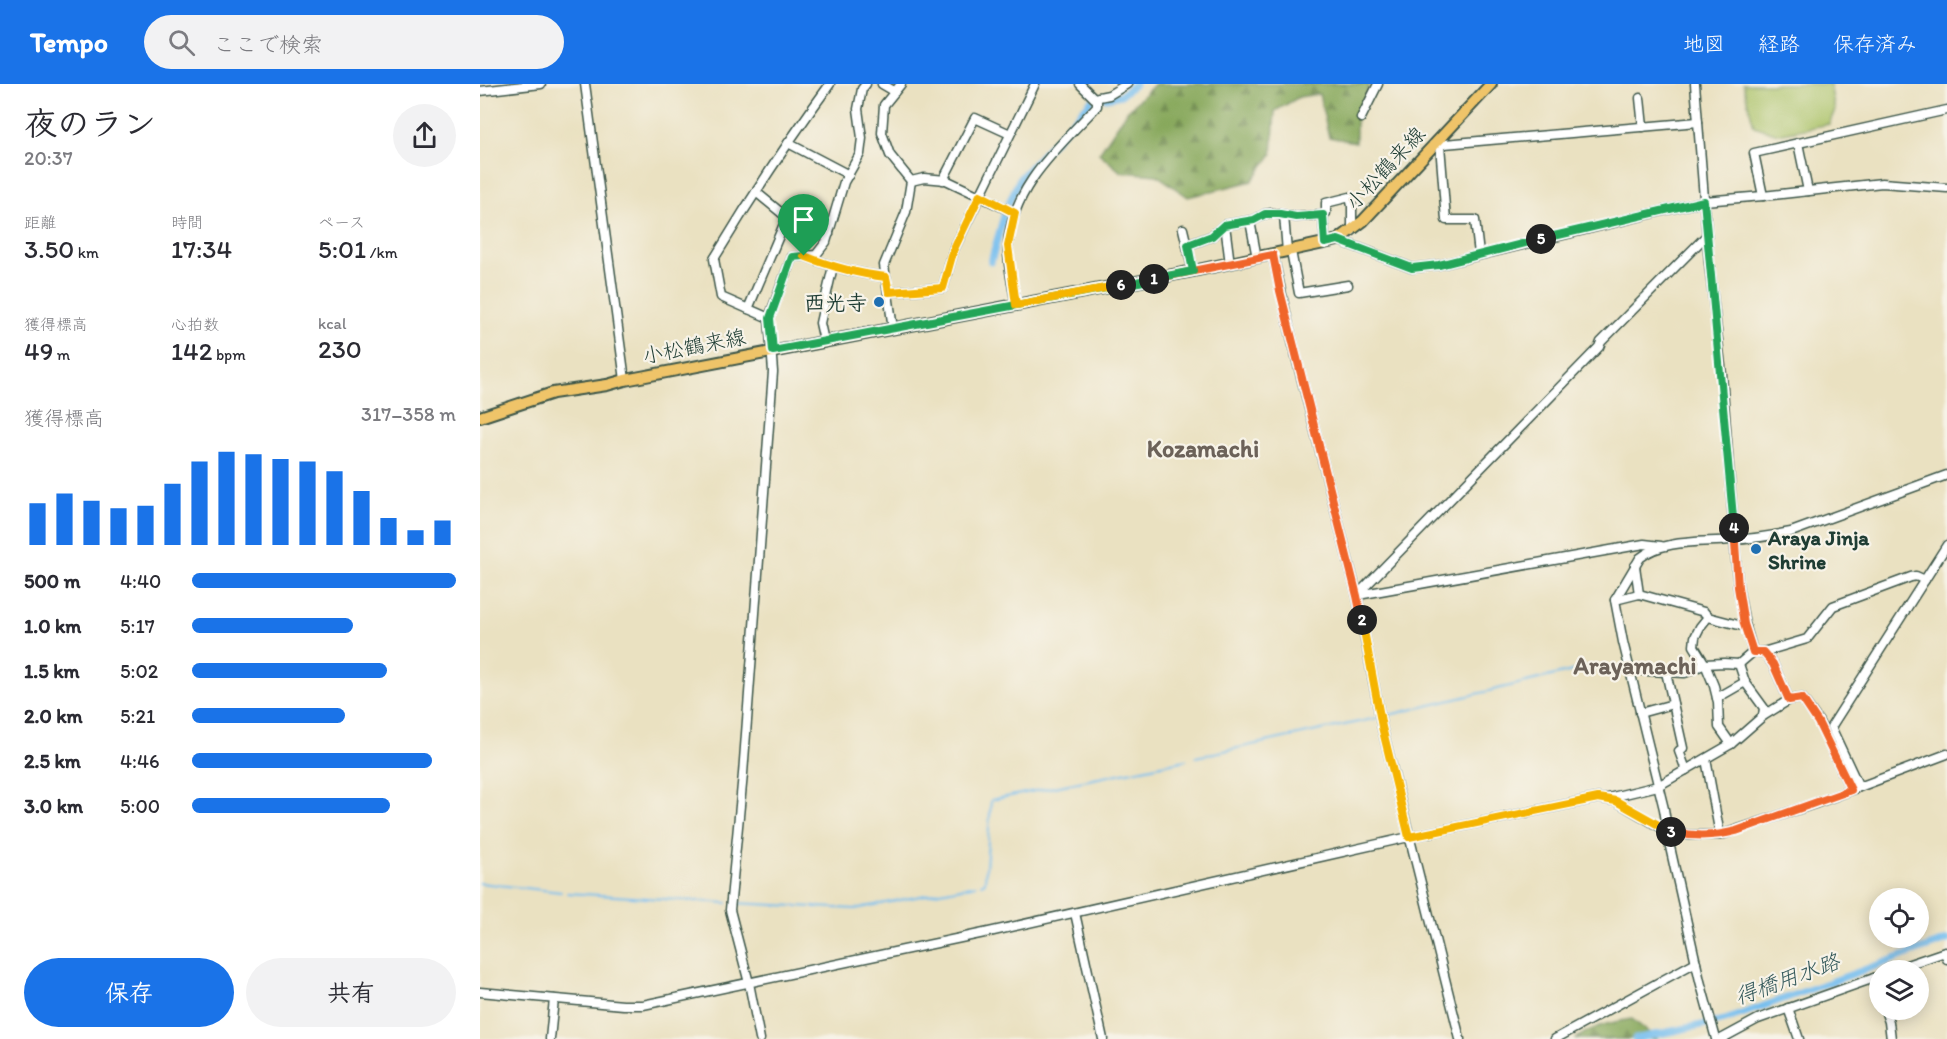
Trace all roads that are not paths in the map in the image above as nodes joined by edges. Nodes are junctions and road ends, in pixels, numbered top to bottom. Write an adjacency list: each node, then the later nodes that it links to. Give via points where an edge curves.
1 (541, 84): 13 (street)
2 (585, 84): 63 (street)
3 (830, 84): 21 (street)
4 (866, 84): 24 (street, via 858,109 860,154)
5 (882, 84): 12 (street)
6 (1035, 84): 20 (street)
7 (1080, 84): 14 (street)
8 (1127, 84): 14 (street)
9 (1378, 84): 17 (street)
10 (1491, 84): 23 (main road, 小松鶴来線)
11 (1695, 84): 18 (street)
12 (898, 88): 26 (street, via 884,105 882,134 890,155)
13 (480, 91)
14 (1096, 98): 33 (street, via 1096,106 1036,172)
15 (1640, 98): 19 (street)
16 (1947, 110): 22 (street)
17 (1361, 118)
18 (1698, 122): 19 (street); 32 (street)
19 (1642, 127): 23 (street)
20 (1010, 134): 25 (street, via 975,118); 30 (street)
21 (788, 143): 24 (street); 29 (street)
22 (1798, 143): 28 (street); 31 (street, via 1754,153)
23 (1436, 145): 40 (main road, 小松鶴来線); 47 (street, via 1446,220 1475,219)
24 (849, 175): 41 (street)
25 (943, 180): 26 (street); 30 (street)
26 (910, 181): 54 (street, via 906,212 884,266)
27 (1947, 188): 28 (street, via 1882,183)
28 (1808, 191): 31 (street)
29 (756, 192): 36 (street); 58 (street, via 714,259 721,297)
30 (980, 195): 33 (street); 56 (street, via 954,249 943,288)
31 (1763, 196): 32 (street)
32 (1704, 201): 42 (street); 47 (street)
33 (1015, 213): 57 (street, via 1008,246)
34 (1284, 215): 35 (street); 37 (street, via 1265,214); 46 (street)
35 (1323, 215): 40 (street, via 1326,203 1350,197); 44 (street)
36 (787, 217): 41 (street); 58 (street)
37 (1250, 221): 38 (street); 50 (street)
38 (1225, 225): 45 (street, via 1212,236); 51 (street)
39 (1183, 229): 45 (street)
40 (1352, 231): 43 (main road, 小松鶴来線)
41 (829, 234): 49 (street, via 816,255)
42 (1707, 235): 66 (street); 72 (street)
43 (1338, 240): 44 (main road, 小松鶴来線); 47 (street, via 1412,268)
44 (1325, 243): 46 (main road, 小松鶴来線)
45 (1188, 245): 53 (street)
46 (1289, 252): 48 (main road, 小松鶴来線); 55 (street, via 1299,293)
47 (1479, 254)
48 (1273, 255): 50 (main road, 小松鶴来線); 72 (street)
49 (804, 256): 52 (street); 59 (street, via 792,257)
50 (1257, 258): 51 (main road, 小松鶴来線)
51 (1230, 264): 53 (main road, 小松鶴来線)
52 (833, 266): 54 (street); 61 (street, via 820,323)
53 (1193, 271): 57 (main road, 小松鶴来線)
54 (886, 277): 56 (street)
55 (1348, 285)
56 (889, 292): 60 (street)
57 (1016, 305): 60 (main road, 小松鶴来線)
58 (747, 309): 59 (street)
59 (770, 318): 62 (street)
60 (893, 329): 61 (main road, 小松鶴来線)
61 (824, 342): 62 (main road, 小松鶴来線)
62 (773, 351): 63 (main road, 小松鶴来線); 103 (street, via 730,910)
63 (625, 380): 64 (main road, 小松鶴来線, via 554,393)
64 (480, 417)
65 (1947, 475): 66 (street, via 1791,532)
66 (1735, 540): 68 (street); 75 (street)
67 (1947, 544): 70 (street)
68 (1664, 547): 69 (street, via 1646,553); 72 (street, via 1644,544)
69 (1635, 566): 71 (street); 73 (street)
70 (1925, 580): 77 (street, via 1911,577 1833,606 1807,639); 93 (street, via 1831,727)
71 (1639, 594): 73 (street); 74 (street, via 1704,612)
72 (1357, 596): 97 (street, via 1382,727)
73 (1615, 600): 80 (street)
74 (1708, 617): 75 (street); 78 (street, via 1695,637 1694,646)
75 (1746, 627): 76 (street)
76 (1753, 652): 77 (street); 79 (street)
77 (1763, 652): 84 (street, via 1773,664)
78 (1705, 664): 79 (street); 81 (street, via 1685,674); 83 (street)
79 (1739, 664): 82 (street)
80 (1630, 670): 81 (street); 86 (street)
81 (1666, 672): 85 (street)
82 (1745, 682): 83 (street); 87 (street, via 1764,708)
83 (1717, 698): 88 (street, via 1719,727)
84 (1789, 700): 87 (street); 93 (street, via 1802,698)
85 (1673, 704): 86 (street); 91 (street, via 1683,748 1679,751)
86 (1640, 713): 92 (street)
87 (1763, 716): 88 (street)
88 (1731, 744): 90 (street)
89 (1947, 754): 93 (street)
90 (1706, 759): 91 (street); 96 (street)
91 (1686, 770): 92 (street)
92 (1658, 786): 94 (street); 95 (street)
93 (1855, 789): 96 (street)
94 (1604, 799): 95 (street, via 1631,808); 97 (street)
95 (1667, 831): 96 (street, via 1689,836); 101 (street)
96 (1720, 835)
97 (1409, 837): 98 (street); 112 (street)
98 (1075, 913): 103 (street); 111 (street)
99 (1947, 959): 100 (street, via 1945,952)
100 (1921, 960)
101 (1696, 962): 108 (street); 113 (street)
102 (1869, 980): 106 (street)
103 (749, 983): 105 (street, via 643,1005); 110 (street)
104 (480, 992): 105 (street)
105 (554, 999): 109 (street)
106 (1788, 1008): 108 (street); 114 (street)
107 (1888, 1020): 115 (street)
108 (1717, 1036)
109 (550, 1039)
110 (760, 1039)
111 (1103, 1039)
112 (1460, 1039)
113 (1555, 1039)
114 (1799, 1039)
115 (1891, 1039)

